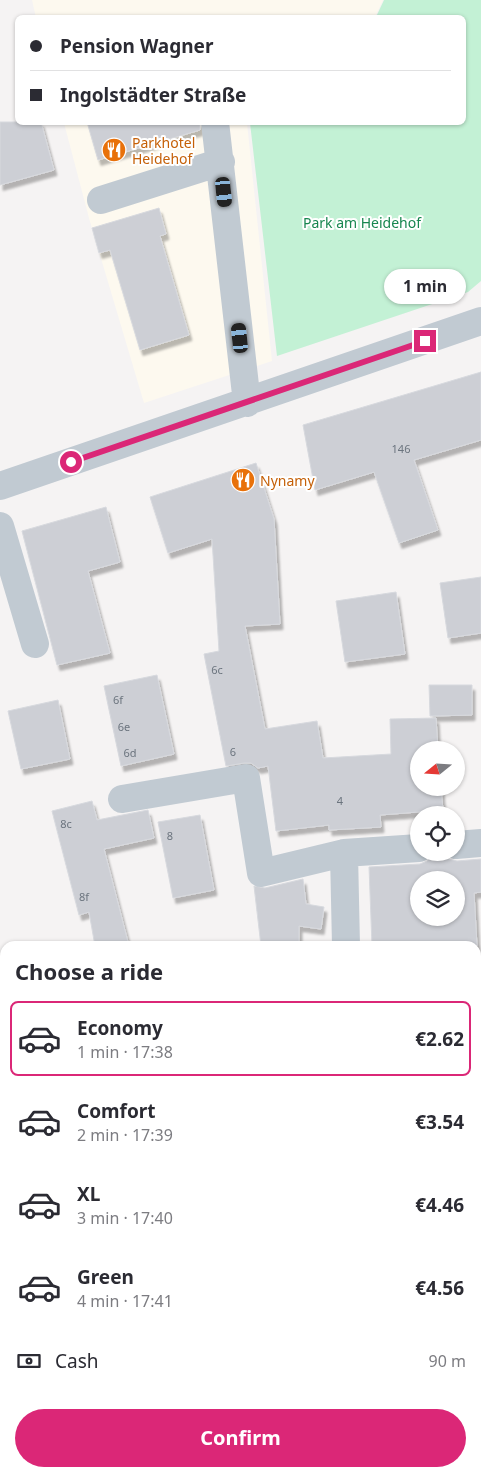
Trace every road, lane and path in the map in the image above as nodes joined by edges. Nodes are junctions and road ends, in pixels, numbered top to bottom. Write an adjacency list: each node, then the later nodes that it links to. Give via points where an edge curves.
1 (215, 125): 2 (street)
2 (221, 162): 3 (street); 5 (street)
3 (101, 200)
4 (481, 321): 5 (street)
5 (247, 403): 6 (street)
6 (0, 486)
7 (0, 526): 8 (street)
8 (35, 644)
9 (122, 799): 13 (street, via 246,778 261,873)
10 (481, 843): 11 (street)
11 (465, 844)
12 (410, 849): 13 (street)
13 (344, 853): 14 (street)
14 (346, 941)

